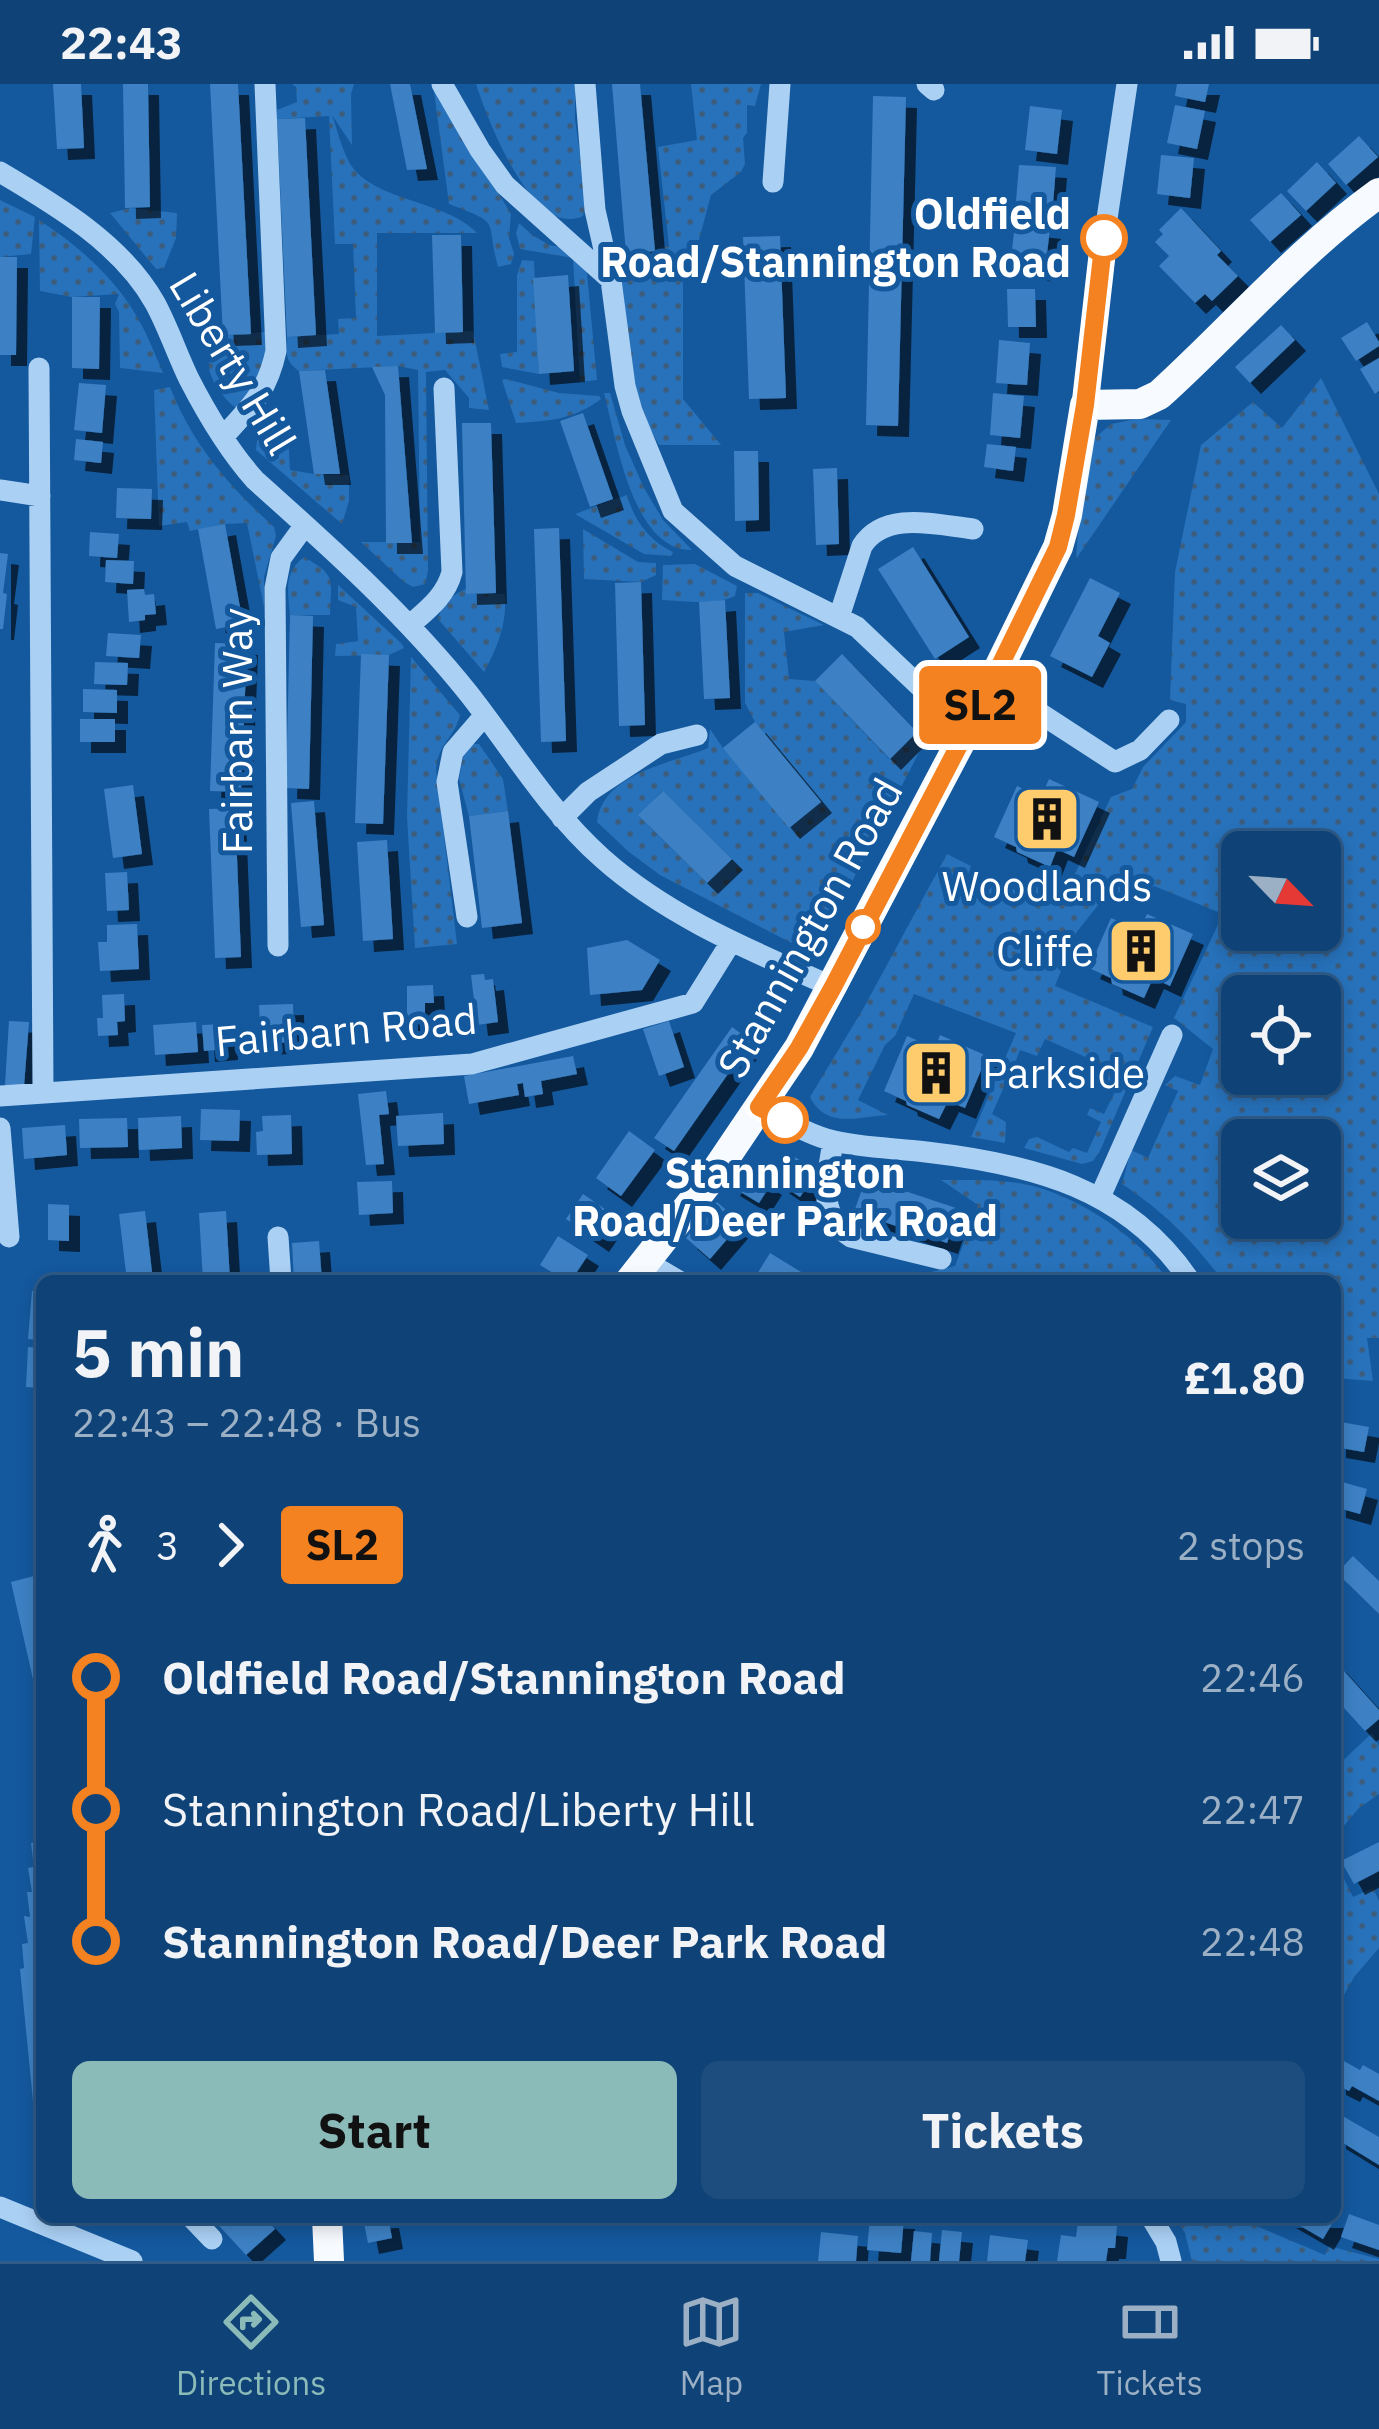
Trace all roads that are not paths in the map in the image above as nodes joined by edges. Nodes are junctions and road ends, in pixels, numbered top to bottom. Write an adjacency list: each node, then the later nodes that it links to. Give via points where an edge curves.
1 (265, 84): 13 (street, via 276,351 257,401)
2 (442, 84): 9 (street, via 506,184)
3 (584, 84): 9 (street)
4 (780, 84): 7 (street)
5 (1127, 84): 12 (street)
6 (0, 172): 13 (street, Liberty Hill, via 126,264)
7 (773, 182)
8 (1379, 193): 12 (main road, via 1277,277 1159,395 1140,404)
9 (610, 280): 18 (street, via 632,411 673,511 735,566)
10 (39, 368): 15 (street)
11 (443, 388): 19 (street, via 452,572)
12 (1085, 405): 20 (main road, Stannington Road, via 1058,547)
13 (223, 437): 16 (street, Liberty Hill, via 254,480)
14 (0, 490): 15 (street)
15 (40, 496): 31 (street)
16 (305, 525): 19 (street, Liberty Hill); 28 (street, Fairbarn Way, via 280,558 275,588)
17 (973, 529): 18 (street, via 882,526 862,546)
18 (839, 617): 23 (street)
19 (410, 626): 21 (street, Liberty Hill)
20 (992, 682): 22 (street, via 1117,771); 23 (main road, Stannington Road)
21 (484, 716): 25 (street, Liberty Hill); 26 (street, via 453,752 446,782)
22 (1169, 720)
23 (970, 722): 29 (main road, Stannington Road)
24 (697, 735): 25 (street, via 661,744)
25 (562, 818): 27 (street, Liberty Hill, via 650,896)
26 (467, 917)
27 (730, 942): 29 (street, Liberty Hill); 31 (street, Fairbarn Road, via 693,1003 472,1064)
28 (278, 946)
29 (833, 987): 33 (main road, Stannington Road)
30 (1172, 1035): 36 (street)
31 (43, 1092): 32 (street, Fairbarn Road)
32 (0, 1096)
33 (759, 1107): 35 (street); 40 (main road, Stannington Road)
34 (0, 1128): 37 (street)
35 (833, 1141): 36 (street, via 1006,1163); 39 (street, via 827,1204 839,1229)
36 (1100, 1197): 42 (street, via 1148,1232)
37 (9, 1237)
38 (278, 1237): 41 (street)
39 (941, 1259)
40 (638, 1271)
41 (281, 1275)
42 (1186, 1275)
43 (0, 2207): 44 (street)
44 (36, 2217)
45 (197, 2223): 49 (street)
46 (327, 2223): 51 (main road)
47 (1157, 2223): 52 (street)
48 (64, 2225): 50 (street)
49 (212, 2239)
50 (132, 2261)
51 (329, 2261)
52 (1171, 2261)

